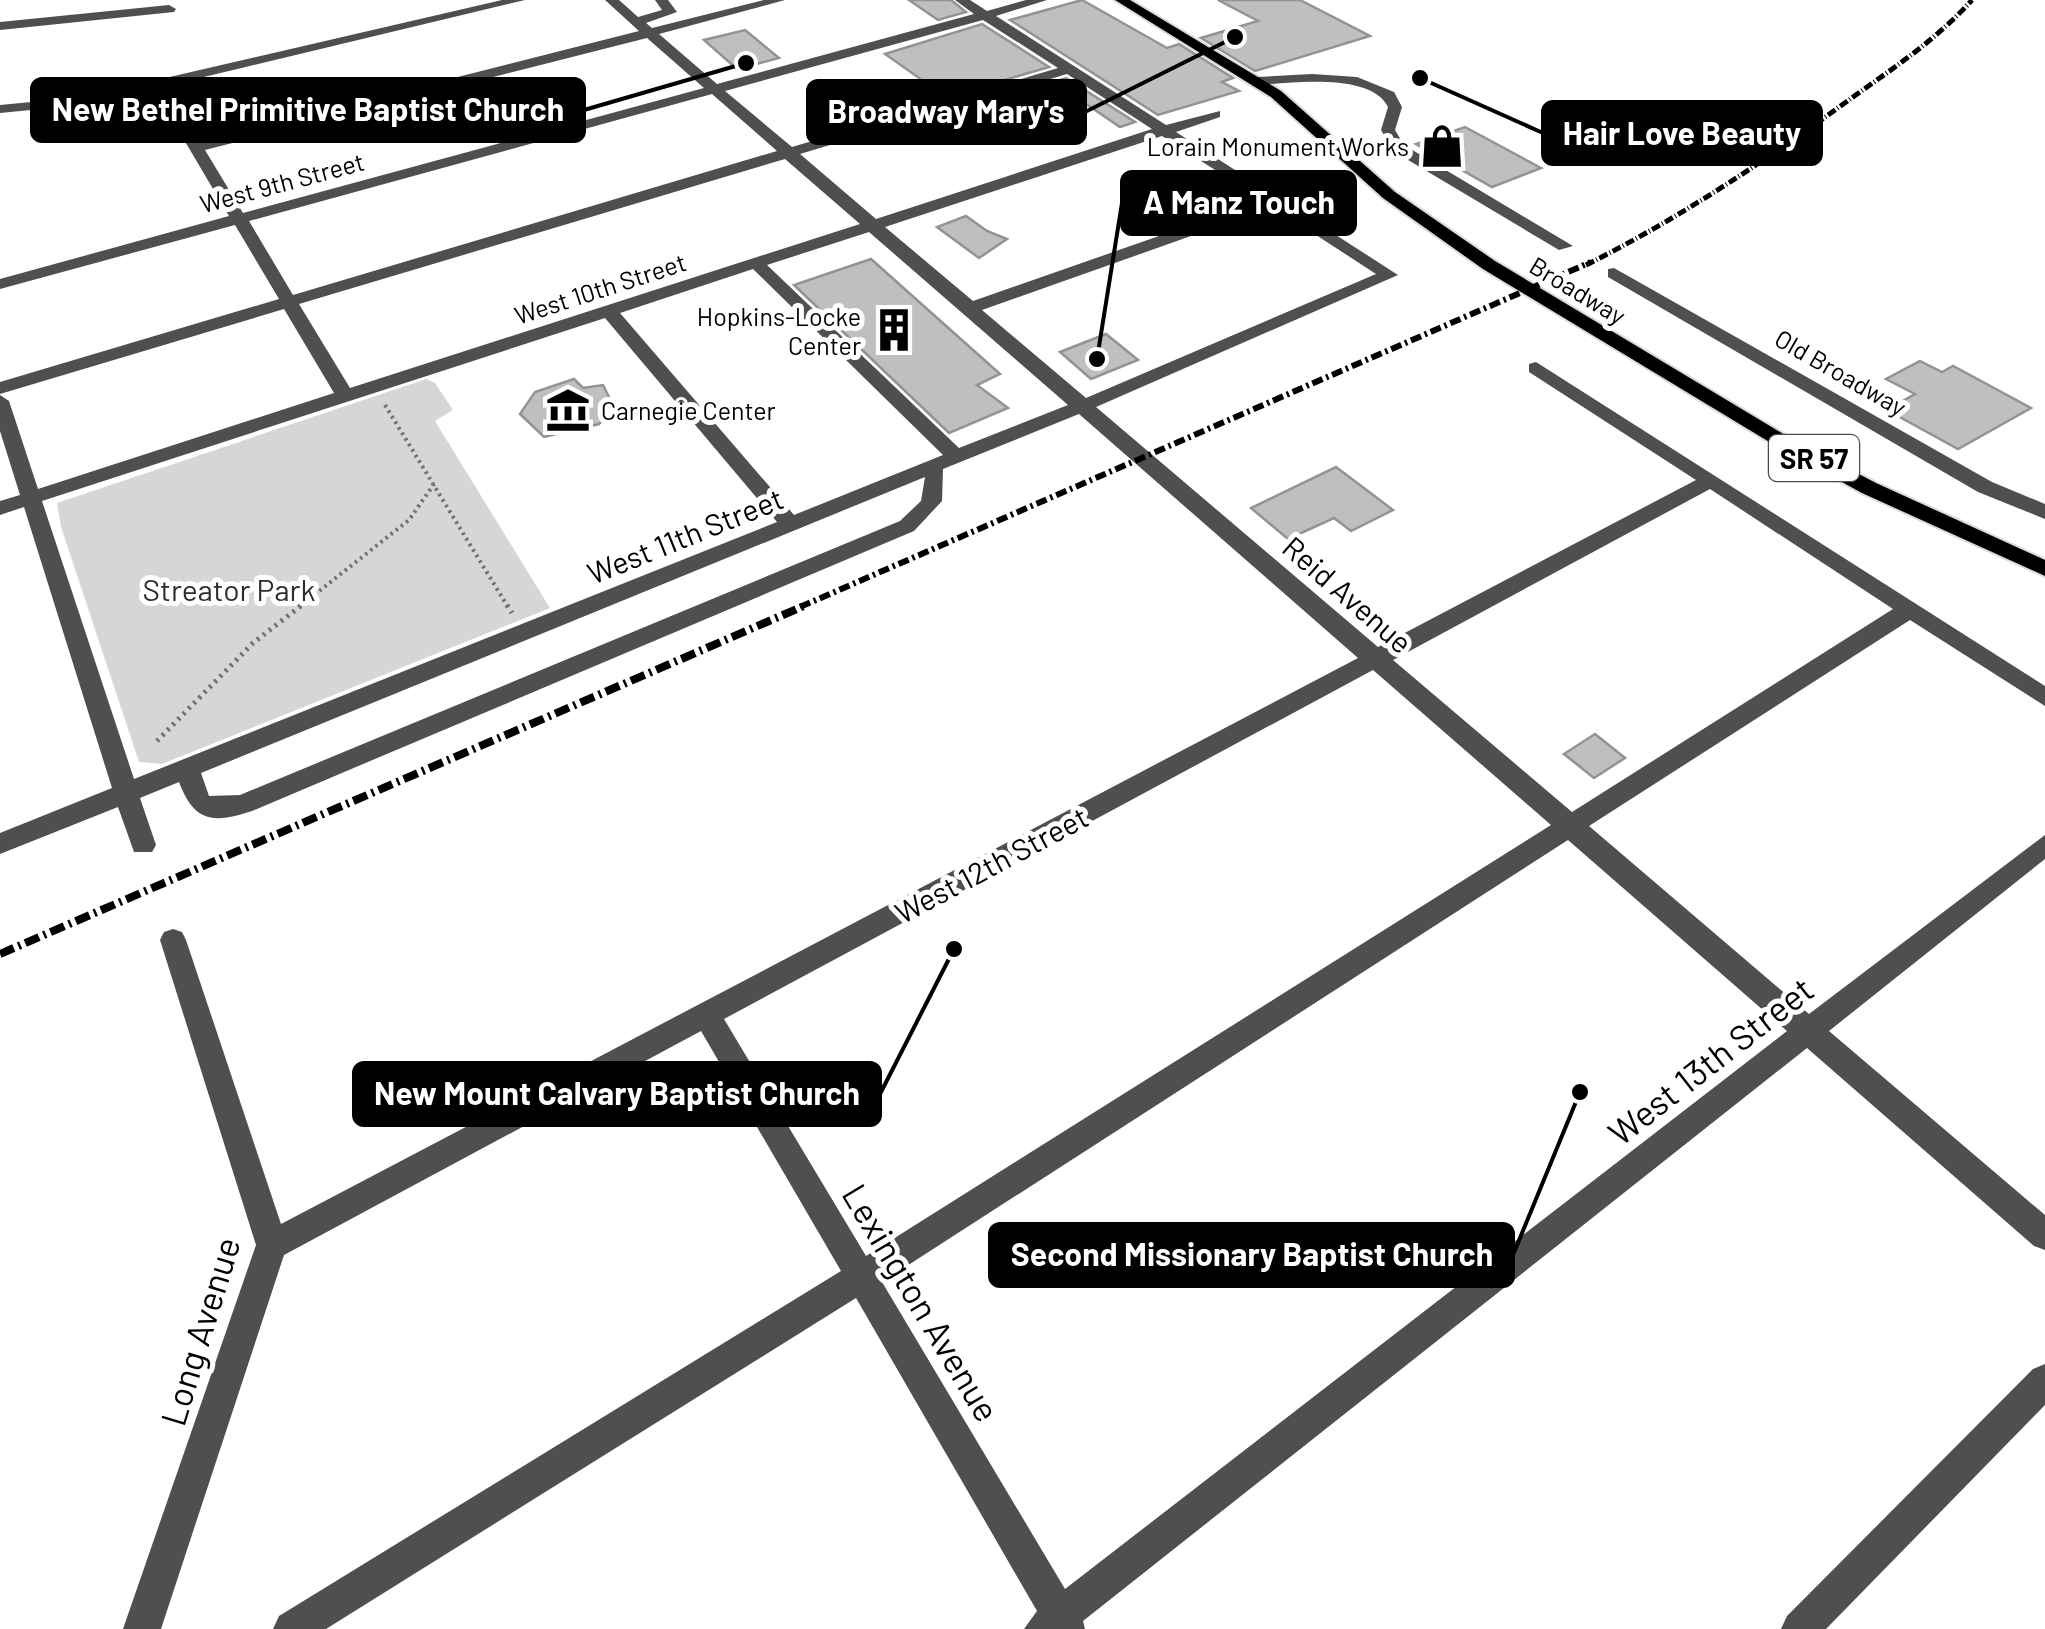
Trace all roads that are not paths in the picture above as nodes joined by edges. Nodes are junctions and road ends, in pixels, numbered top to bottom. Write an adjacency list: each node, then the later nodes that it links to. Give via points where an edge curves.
1 (519, 0): 14 (street)
2 (611, 0): 11 (street, Reid Avenue)
3 (662, 0): 11 (street, via 670,12)
4 (779, 0): 11 (street)
5 (962, 0): 9 (street)
6 (1041, 0): 9 (street, West 9th Street)
7 (1120, 0): 13 (main road, Broadway / SR 57)
8 (169, 8): 10 (street)
9 (985, 15): 12 (street); 15 (street, West 9th Street)
10 (0, 26)
11 (643, 27): 15 (street, Reid Avenue); 19 (street)
12 (1070, 70): 18 (street); 20 (street)
13 (1258, 81): 24 (street, via 1336,78 1377,88 1393,101 1388,130 1398,148); 43 (main road, Broadway / SR 57, via 1389,195 1466,251 1784,442)
14 (158, 84): 16 (street, via 74,103); 19 (street)
15 (714, 89): 20 (street, Reid Avenue); 22 (street, West 9th Street)
16 (0, 109)
17 (1215, 114): 18 (street, West 10th Street)
18 (1165, 130): 21 (street); 23 (street, West 10th Street)
19 (196, 148): 22 (street)
20 (786, 151): 23 (street, Reid Avenue); 28 (street)
21 (1275, 201): 29 (street); 35 (street, West 11th Street, via 1389,276)
22 (239, 220): 27 (street, West 9th Street); 28 (street)
23 (874, 226): 25 (street, West 10th Street); 29 (street, Reid Avenue)
24 (1566, 246)
25 (757, 264): 30 (street, West 10th Street); 36 (street)
26 (1614, 273): 41 (street, Old Broadway, via 1985,487)
27 (0, 284)
28 (289, 303): 32 (street); 33 (street)
29 (970, 308): 35 (street, Reid Avenue)
30 (609, 311): 33 (street, West 10th Street); 42 (street)
31 (1536, 368): 38 (street)
32 (0, 388)
33 (346, 397): 39 (street, West 10th Street)
34 (0, 400): 39 (street)
35 (1084, 406): 36 (street, West 11th Street); 45 (street, Reid Avenue)
36 (957, 457): 37 (street, West 11th Street)
37 (933, 467): 42 (street, West 11th Street); 47 (street, via 934,501 918,519 882,538 243,804 209,808 199,802)
38 (1710, 481): 44 (street); 45 (street, West 12th Street)
39 (32, 498): 40 (street, West 10th Street); 48 (street)
40 (0, 508)
41 (2045, 512)
42 (790, 524): 47 (street, West 11th Street)
43 (2045, 568)
44 (1909, 610): 46 (street); 49 (street)
45 (1377, 658): 49 (street, Reid Avenue); 54 (street, West 12th Street)
46 (2045, 697)
47 (186, 769): 48 (street, West 11th Street)
48 (127, 794): 50 (street, West 11th Street); 51 (street)
49 (1569, 824): 55 (street, Reid Avenue); 58 (street)
50 (0, 844)
51 (143, 844)
52 (2045, 845): 55 (street, West 13th Street)
53 (173, 940): 57 (street, Long Avenue)
54 (706, 1015): 57 (street, West 12th Street); 58 (street, Lexington Avenue)
55 (1808, 1030): 56 (street, Reid Avenue); 60 (street, West 13th Street)
56 (2045, 1235)
57 (272, 1245): 61 (street, Long Avenue)
58 (861, 1277): 60 (street, Lexington Avenue); 62 (street)
59 (2045, 1381): 63 (street)
60 (1057, 1625)
61 (142, 1629)
62 (292, 1629)
63 (1800, 1629)

